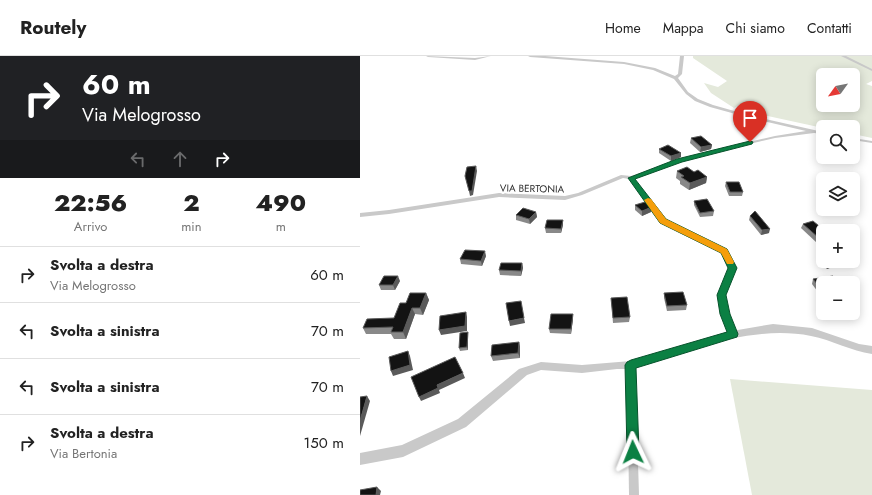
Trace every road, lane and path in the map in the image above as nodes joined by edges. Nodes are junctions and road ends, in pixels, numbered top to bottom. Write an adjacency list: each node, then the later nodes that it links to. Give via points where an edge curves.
1 (428, 56): 2 (street, via 475,59)
2 (489, 56)
3 (530, 56): 7 (street, via 624,62 654,69)
4 (682, 56): 7 (street, via 680,74)
5 (843, 56): 6 (street)
6 (872, 70)
7 (676, 78): 8 (street, via 687,94 700,102 753,118)
8 (814, 131): 11 (street, VIA BERTONIA, via 729,148 679,161)
9 (860, 140): 10 (street)
10 (872, 142)
11 (631, 178): 12 (street, VIA BERTONIA, via 623,176 565,198 499,195); 13 (street, via 663,221 724,251 733,268 721,295)
12 (360, 215)
13 (733, 334): 14 (street, via 773,328 812,332); 15 (street)
14 (872, 350)
15 (631, 365): 16 (street, via 582,369 541,366 523,372 462,423 403,451); 17 (street)
16 (360, 460)
17 (634, 495)

